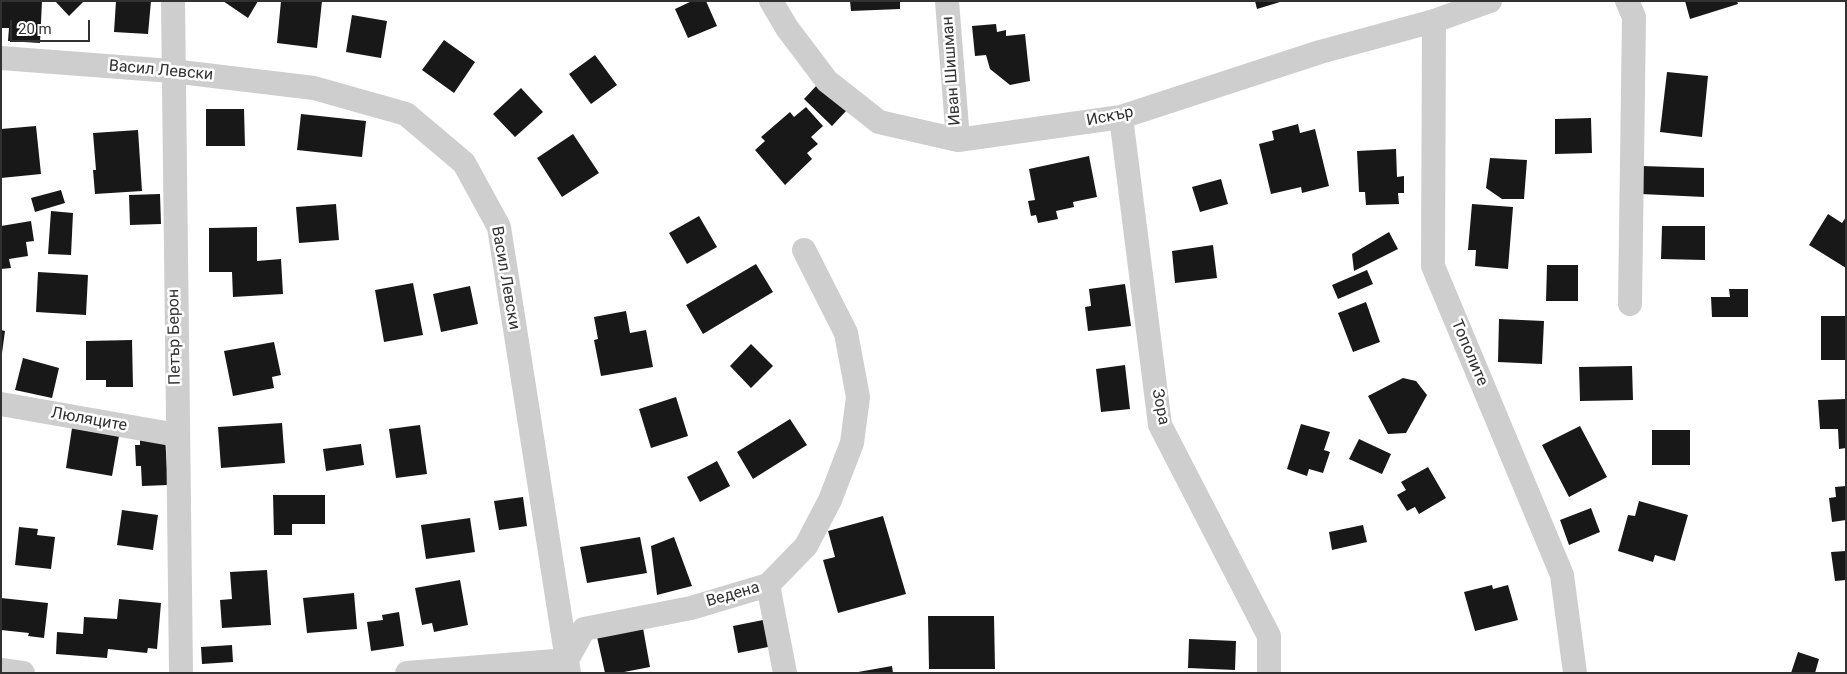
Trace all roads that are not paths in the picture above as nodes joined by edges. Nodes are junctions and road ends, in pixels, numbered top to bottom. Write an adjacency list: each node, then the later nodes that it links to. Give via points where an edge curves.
1 (173, 1): 8 (street, Петър Берон)
2 (771, 1): 10 (street, Искър, via 827,81 880,122)
3 (947, 1): 10 (street, Иван Шишман)
4 (1490, 1): 6 (street, Искър)
5 (1627, 1): 12 (street, via 1634,18)
6 (1434, 21): 9 (street, Искър, via 1320,52); 23 (street, Тополите, via 1432,266 1562,575)
7 (1, 58): 8 (street, Васил Левски)
8 (172, 72): 14 (street, Петър Берон); 16 (street, Васил Левски, via 314,88 406,114 464,163 499,227)
9 (1121, 117): 10 (street, Искър); 22 (street, Зора, via 1160,425 1269,636)
10 (958, 140)
11 (804, 250): 15 (street, Ведена, via 846,332 858,397 852,443 830,500 806,546)
12 (1630, 304)
13 (1, 404): 14 (street, Люляците)
14 (177, 435): 19 (street, Петър Берон)
15 (768, 586): 16 (street, Ведена, via 691,608 584,629); 21 (street)
16 (568, 666): 20 (street)
17 (1, 670): 18 (street)
18 (23, 673)
19 (181, 673)
20 (407, 673)
21 (785, 673)
22 (1268, 673)
23 (1575, 673)

